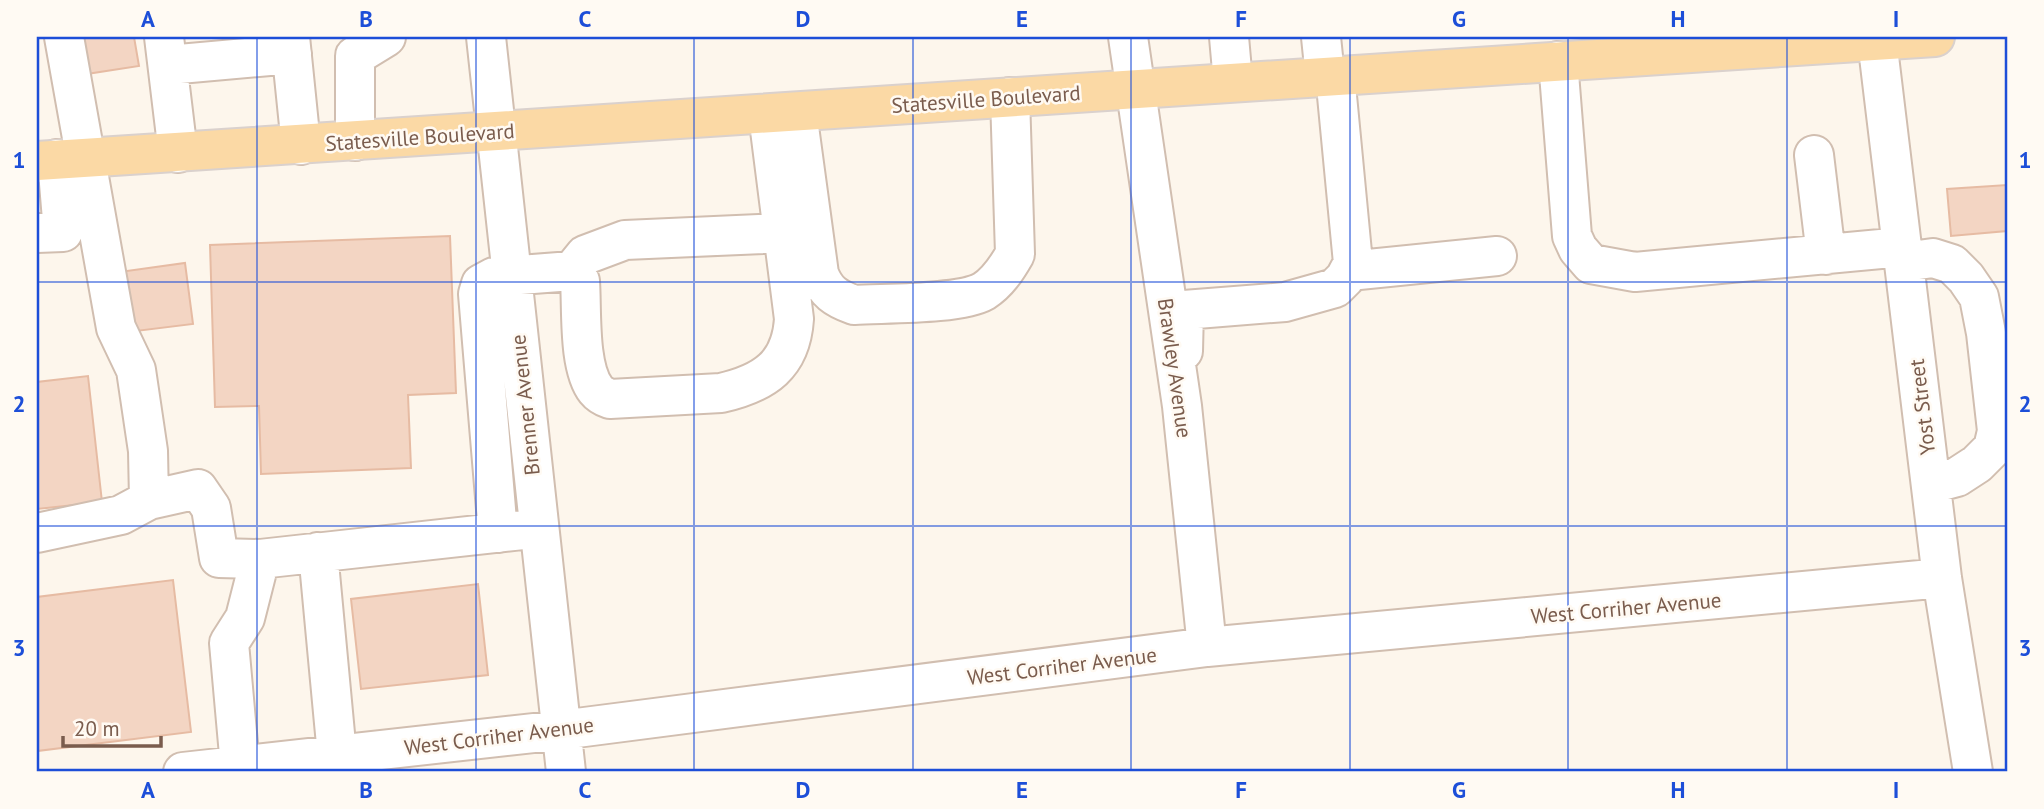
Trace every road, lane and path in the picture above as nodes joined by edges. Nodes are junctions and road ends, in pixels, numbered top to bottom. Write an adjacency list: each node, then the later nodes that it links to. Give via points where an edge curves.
1 (64, 37): 22 (street)
2 (386, 37): 18 (street, via 355,56)
3 (486, 37): 17 (street, Brenner Avenue)
4 (1128, 37): 14 (street, Brawley Avenue)
5 (1229, 37): 13 (street)
6 (1321, 37): 12 (street)
7 (1935, 37): 8 (main road, Statesville Boulevard)
8 (1877, 40): 11 (main road, Statesville Boulevard); 26 (street, Yost Street)
9 (291, 46): 10 (street); 19 (street)
10 (166, 51): 20 (street)
11 (1558, 61): 12 (main road, Statesville Boulevard); 25 (street, via 1572,236 1591,264 1635,272)
12 (1330, 76): 13 (main road, Statesville Boulevard); 29 (street, via 1353,262)
13 (1233, 82): 14 (main road, Statesville Boulevard)
14 (1137, 89): 15 (main road, Statesville Boulevard); 31 (street, Brawley Avenue)
15 (1010, 97): 16 (main road, Statesville Boulevard); 16 (street, via 1015,254 1004,273 965,299 854,304 825,288)
16 (783, 113): 17 (main road, Statesville Boulevard); 24 (street)
17 (496, 132): 18 (main road, Statesville Boulevard); 30 (street, Brenner Avenue)
18 (355, 141): 19 (main road, Statesville Boulevard)
19 (301, 145): 20 (main road, Statesville Boulevard)
20 (178, 153): 22 (main road, Statesville Boulevard)
21 (1814, 155): 25 (street)
22 (60, 160): 23 (street, via 63,232); 36 (street, via 116,328 136,370 148,451)
23 (37, 233)
24 (784, 233): 28 (street, via 625,240 585,255); 28 (street, via 794,318 789,351 767,375 721,393 610,399 598,394 585,363 580,281)
25 (1826, 255): 26 (street)
26 (1903, 255): 32 (street, via 1952,264 1979,297); 35 (street, Yost Street)
27 (1497, 256): 29 (street)
28 (572, 271): 30 (street)
29 (1349, 271): 31 (street, via 1335,288 1285,302 1184,310)
30 (511, 275): 33 (street, Brenner Avenue); 34 (street, via 481,284 478,294)
31 (1182, 406): 43 (street, Brawley Avenue)
32 (2000, 445): 35 (street, via 1957,477)
33 (531, 452): 34 (street); 37 (street, Brenner Avenue)
34 (492, 456): 39 (street)
35 (1931, 484): 42 (street, Yost Street)
36 (149, 500): 38 (street, via 121,515); 41 (street, via 198,489 211,508 219,558)
37 (539, 528): 39 (street); 44 (street, Brenner Avenue)
38 (37, 533)
39 (498, 533): 40 (street)
40 (318, 552): 41 (street); 45 (street)
41 (260, 559): 46 (street, via 245,618 229,643)
42 (1942, 578): 43 (street, West Corriher Avenue); 49 (street, Yost Street)
43 (1207, 647): 44 (street, West Corriher Avenue)
44 (561, 730): 45 (street, West Corriher Avenue); 48 (street, Brenner Avenue)
45 (337, 755): 46 (street, West Corriher Avenue)
46 (240, 766): 47 (street, West Corriher Avenue)
47 (183, 772)
48 (566, 772)
49 (1973, 772)

